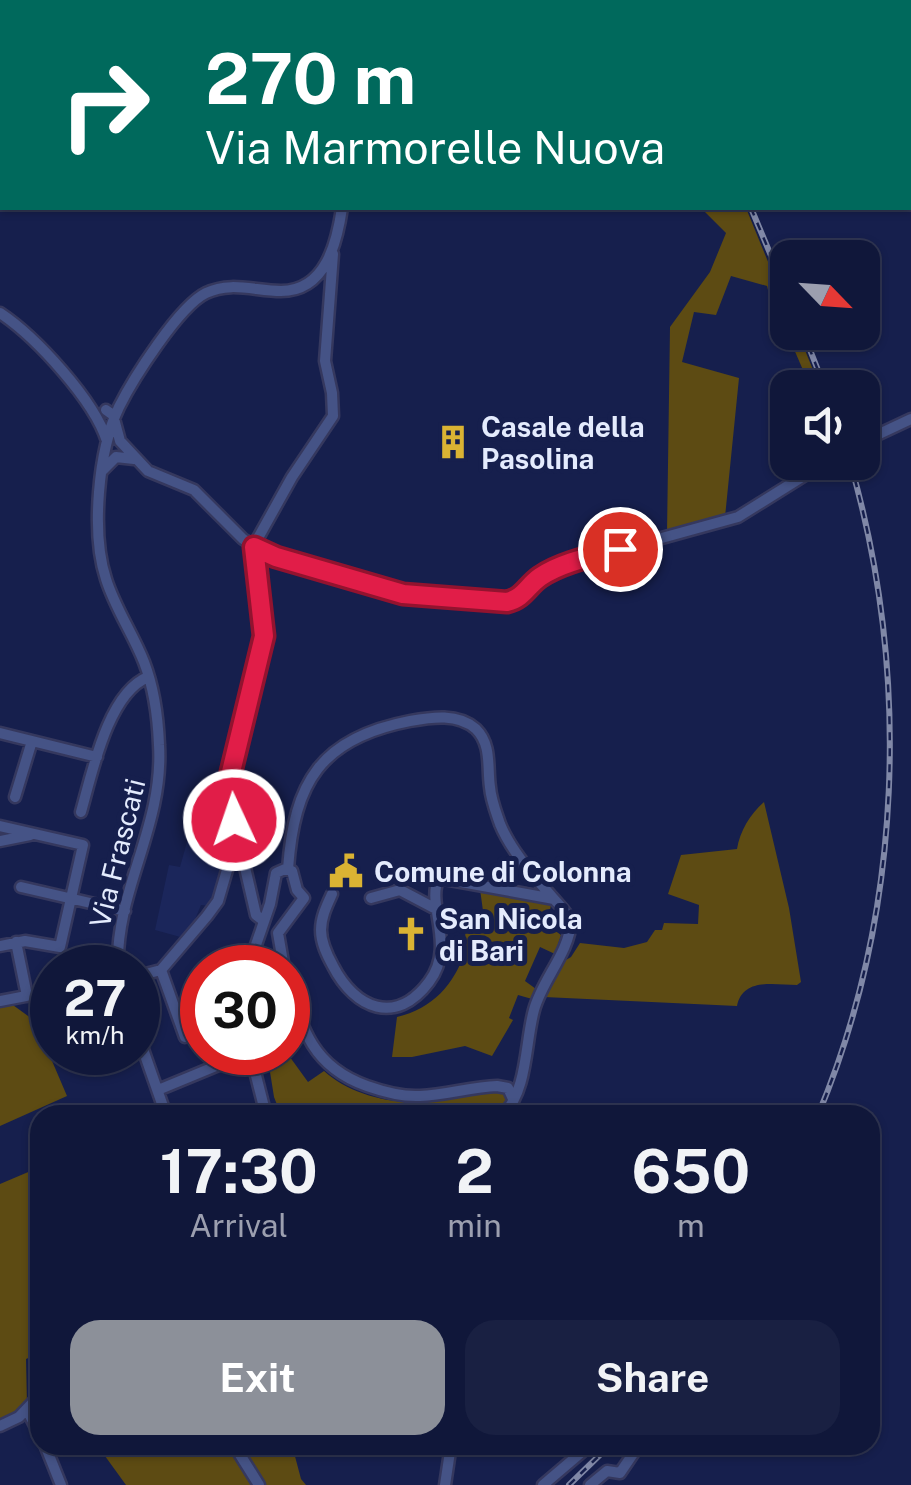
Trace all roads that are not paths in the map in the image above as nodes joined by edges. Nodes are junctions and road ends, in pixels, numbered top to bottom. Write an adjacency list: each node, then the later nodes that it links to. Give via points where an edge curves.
1 (342, 210): 2 (street)
2 (333, 253): 4 (street, via 317,275 293,289 229,287 193,301); 13 (street, via 325,361 334,405 330,422)
3 (0, 313): 5 (street)
4 (126, 396): 5 (street); 7 (street, Via Frascati)
5 (103, 416): 7 (street, via 113,414); 9 (street)
6 (911, 419): 8 (street)
7 (114, 421): 9 (street, Via Frascati); 10 (street, via 120,441)
8 (880, 434)
9 (108, 442): 12 (street, Via Frascati)
10 (139, 462): 12 (street, via 116,457); 13 (street, via 155,476 194,490)
11 (797, 480): 13 (street, via 738,517 571,563 507,602 403,594)
12 (100, 481): 14 (street, Via Frascati, via 106,578)
13 (254, 547): 23 (street, via 264,636 231,772)
14 (148, 676): 17 (street, via 119,703); 33 (street, Via Frascati, via 159,744 158,797)
15 (0, 732): 16 (street)
16 (32, 741): 17 (street); 18 (street)
17 (97, 757): 19 (street)
18 (15, 797)
19 (81, 812)
20 (0, 826): 21 (street)
21 (36, 834): 22 (street); 28 (street, via 83,845)
22 (0, 841)
23 (239, 846): 26 (street); 40 (street, via 218,901)
24 (286, 869): 29 (street); 31 (street, via 298,806 329,754 378,728 452,718 483,738 503,830); 34 (street, via 276,874)
25 (21, 886): 28 (street)
26 (250, 887): 27 (street); 34 (street)
27 (236, 890)
28 (71, 898): 33 (street); 35 (street, via 60,947)
29 (304, 898): 32 (street, via 332,894 322,919 323,943 343,982 370,1006 396,1005 434,974 441,948); 38 (street, via 286,920)
30 (371, 898): 32 (street, via 400,890)
31 (554, 899): 32 (street, via 442,878); 50 (street, via 569,916 570,930 536,1002)
32 (438, 910)
33 (125, 911): 36 (street, Via Frascati)
34 (264, 921): 37 (street)
35 (16, 942): 39 (street); 42 (street)
36 (118, 945)
37 (256, 945)
38 (279, 945)
39 (0, 946)
40 (162, 970): 44 (street)
41 (30, 995): 42 (street)
42 (27, 996): 43 (street)
43 (0, 1002)
44 (180, 1022)
45 (310, 1040): 50 (street, via 340,1075 375,1089 410,1096 501,1086)
46 (153, 1075): 49 (street)
47 (194, 1075): 49 (street)
48 (256, 1075): 52 (street)
49 (158, 1090): 51 (street)
50 (513, 1100): 53 (street)
51 (164, 1105)
52 (263, 1105)
53 (510, 1105)
54 (30, 1407): 55 (street)
55 (27, 1410): 56 (street); 57 (street)
56 (30, 1416)
57 (0, 1426)
58 (49, 1455): 63 (street)
59 (240, 1455): 64 (street)
60 (449, 1455): 65 (street)
61 (578, 1455): 66 (street)
62 (632, 1455): 67 (street, via 620,1472 606,1471)
63 (60, 1485)
64 (259, 1485)
65 (446, 1485)
66 (543, 1485)
67 (590, 1485)

